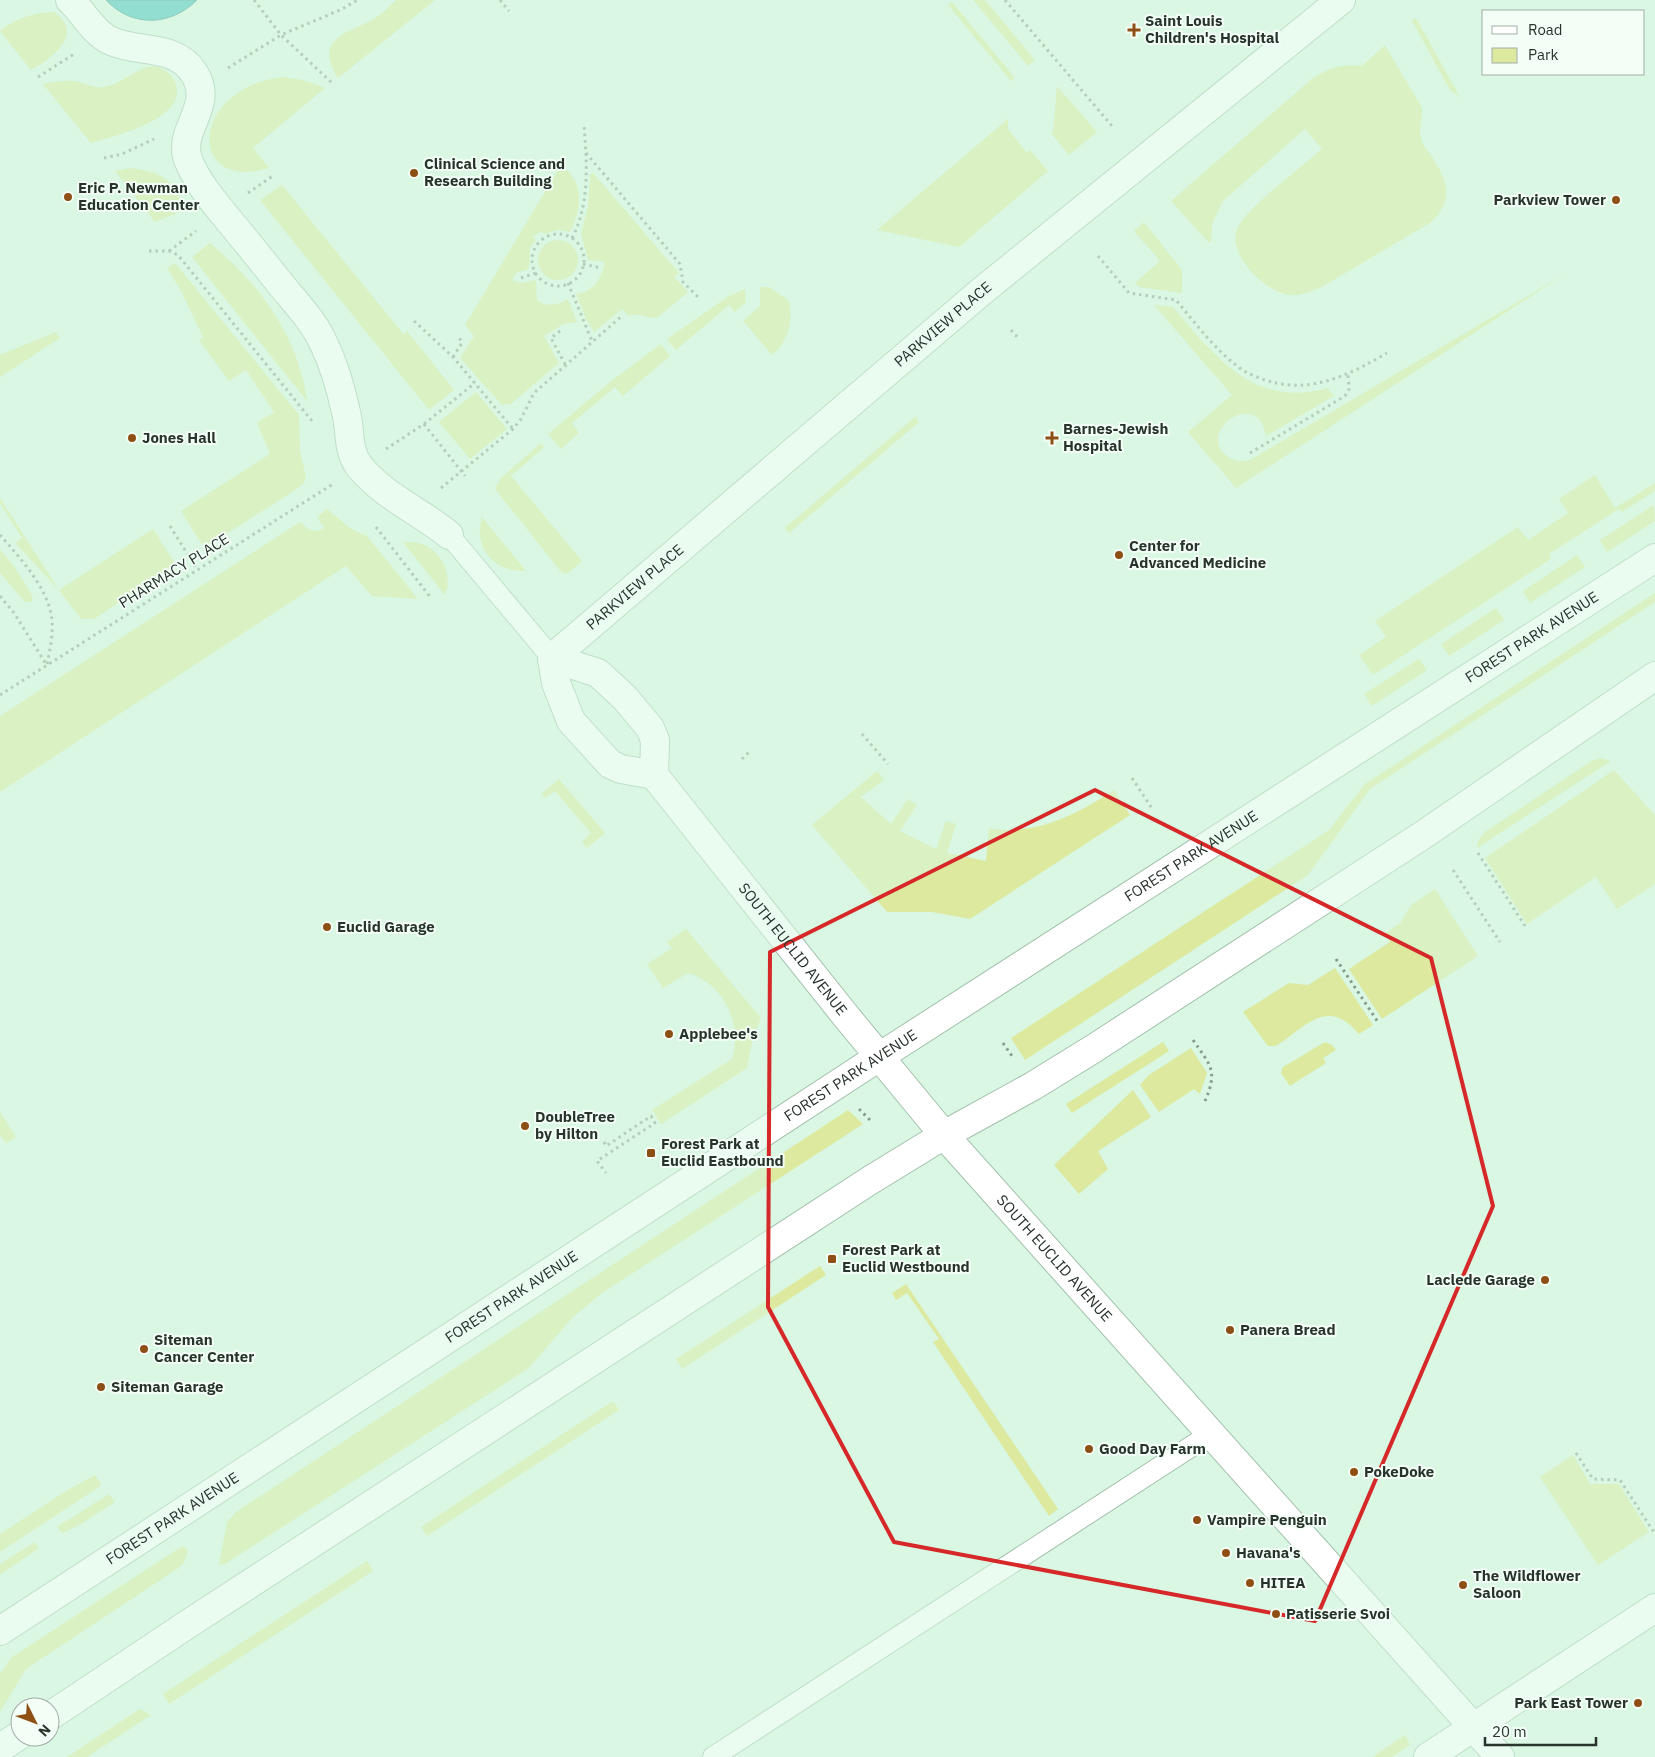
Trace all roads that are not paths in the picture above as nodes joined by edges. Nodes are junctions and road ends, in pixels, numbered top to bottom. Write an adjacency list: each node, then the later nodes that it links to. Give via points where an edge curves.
1 (70, 0): 3 (main road, via 98,32 124,47 159,50 178,57 194,72 202,90 201,104 186,140 191,167 222,212 306,314 324,343 338,379 351,446 360,466 386,492)
2 (1341, 0): 5 (main road, PARKVIEW PLACE, via 982,291)
3 (449, 535): 5 (lane)
4 (1655, 558): 8 (main road, FOREST PARK AVENUE)
5 (552, 658): 7 (main road, via 556,683 571,721 610,764); 7 (main road, via 598,673 613,684 650,728 655,740)
6 (1655, 676): 9 (main road, via 1422,835 1085,1054)
7 (654, 774): 8 (main road, SOUTH EUCLID AVENUE)
8 (879, 1056): 9 (main road, SOUTH EUCLID AVENUE); 12 (main road, FOREST PARK AVENUE)
9 (944, 1135): 10 (main road, SOUTH EUCLID AVENUE); 13 (main road)
10 (1212, 1433): 14 (main road, SOUTH EUCLID AVENUE); 15 (lane)
11 (1655, 1608): 14 (main road)
12 (0, 1631)
13 (60, 1709)
14 (1474, 1727): 16 (main road); 17 (main road, SOUTH EUCLID AVENUE)
15 (713, 1757)
16 (1428, 1757)
17 (1500, 1757)

